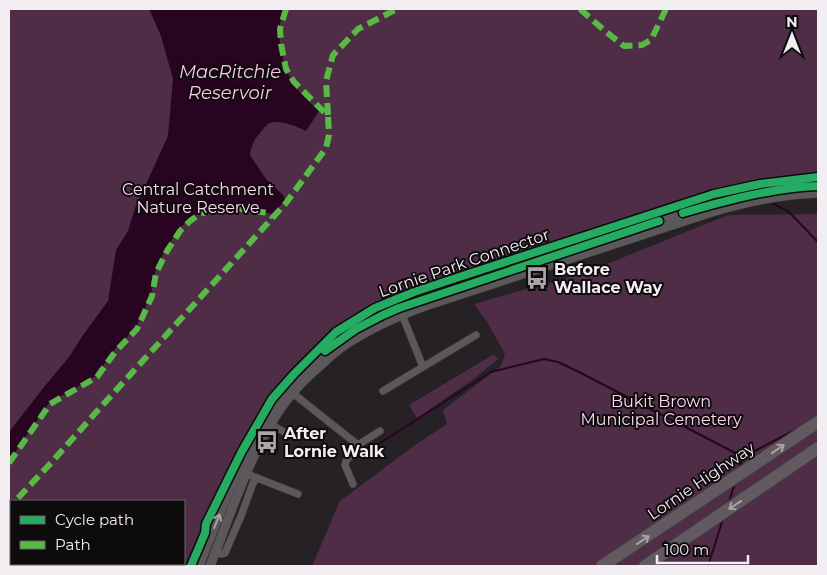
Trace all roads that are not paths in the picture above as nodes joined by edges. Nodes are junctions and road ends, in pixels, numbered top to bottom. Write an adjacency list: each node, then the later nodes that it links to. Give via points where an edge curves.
1 (818, 186): 3 (street, via 733,199)
2 (818, 193): 3 (street, via 734,206)
3 (648, 229): 4 (street)
4 (401, 311): 6 (street); 8 (street, via 383,315 356,329 309,366)
5 (476, 335): 6 (street)
6 (423, 367): 7 (street)
7 (383, 391)
8 (290, 392): 10 (street); 13 (street)
9 (818, 422): 26 (highway, Lornie Highway, one-way to 9)
10 (268, 423): 12 (street); 15 (street)
11 (380, 431): 13 (street)
12 (288, 434)
13 (358, 446): 18 (street, via 345,465)
14 (818, 448): 27 (highway, one-way to 27)
15 (252, 451): 16 (street); 22 (street, one-way to 15)
16 (246, 474): 17 (street); 19 (street)
17 (256, 478): 20 (street); 21 (street)
18 (353, 484)
19 (241, 488): 21 (street, via 246,490); 23 (street)
20 (298, 494)
21 (248, 497): 23 (street, via 225,553)
22 (208, 545): 23 (street); 24 (street)
23 (216, 552): 25 (street)
24 (199, 566)
25 (210, 566)
26 (602, 566)
27 (645, 566)

